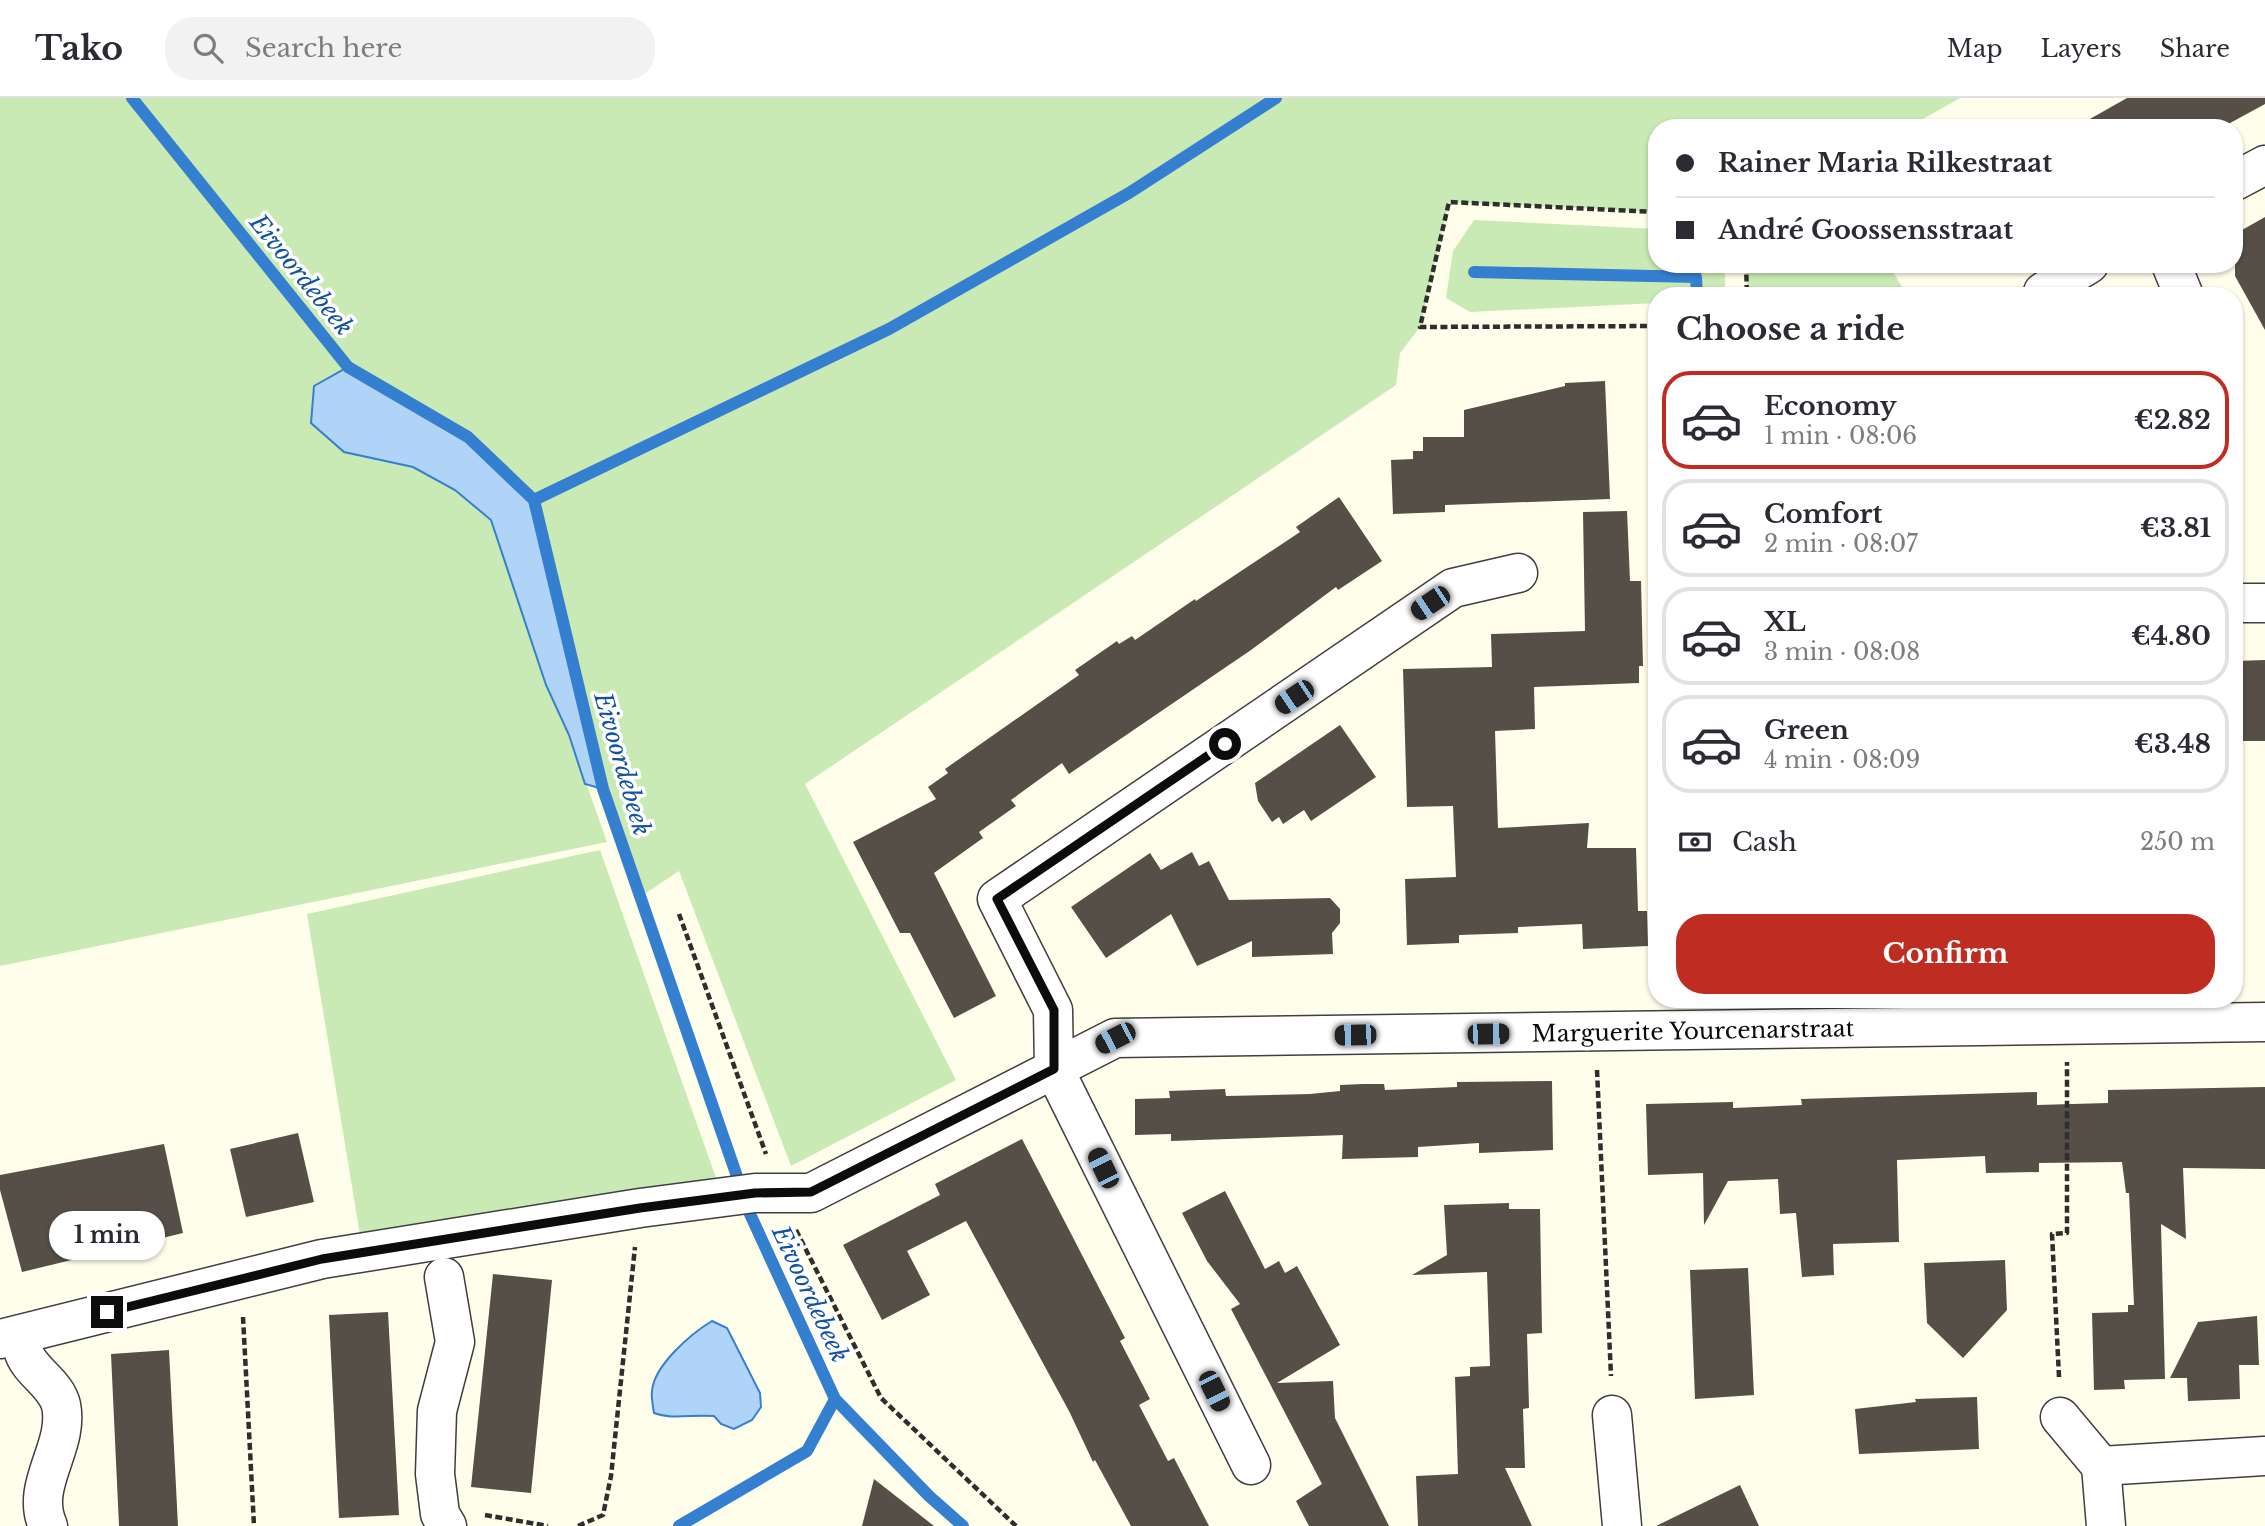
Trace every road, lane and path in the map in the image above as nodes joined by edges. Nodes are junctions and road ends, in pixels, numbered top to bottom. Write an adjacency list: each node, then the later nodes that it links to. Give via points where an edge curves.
1 (2265, 165): 2 (street)
2 (2243, 177)
3 (1648, 212): 6 (path, via 1449,202 1420,327)
4 (2075, 273): 5 (street)
5 (2051, 287)
6 (1648, 326)
7 (1518, 573): 14 (street, via 1453,588 997,899 1054,1010)
8 (2243, 603): 9 (street)
9 (2265, 603)
10 (679, 914): 15 (path)
11 (2265, 1022): 12 (street, Marguerite Yourcenarstraat)
12 (2067, 1027): 13 (street, Marguerite Yourcenarstraat); 21 (path, via 2067,1233 2052,1234)
13 (1595, 1032): 14 (street, Marguerite Yourcenarstraat, via 1115,1038); 20 (path)
14 (1054, 1069): 15 (street, Marguerite Yourcenarstraat, via 811,1192); 23 (street)
15 (767, 1193): 16 (street, Marguerite Yourcenarstraat); 30 (path, via 807,1257 881,1398)
16 (640, 1208): 18 (street, Marguerite Yourcenarstraat, via 322,1259); 29 (path, via 611,1476 603,1515)
17 (444, 1277): 25 (street, via 455,1342 437,1411 435,1474 440,1514)
18 (241, 1279): 19 (street, Marguerite Yourcenarstraat); 27 (path)
19 (12, 1346): 26 (street, via 42,1374 61,1404 60,1447 51,1461 43,1497)
20 (1612, 1415): 31 (street)
21 (2060, 1417): 24 (street)
22 (2264, 1455): 24 (street)
23 (1251, 1465)
24 (2101, 1466): 32 (street)
25 (446, 1524): 28 (path, via 465,1512)
26 (48, 1526)
27 (254, 1526)
28 (548, 1526)
29 (578, 1526)
30 (1016, 1526)
31 (1622, 1526)
32 (2106, 1526)

